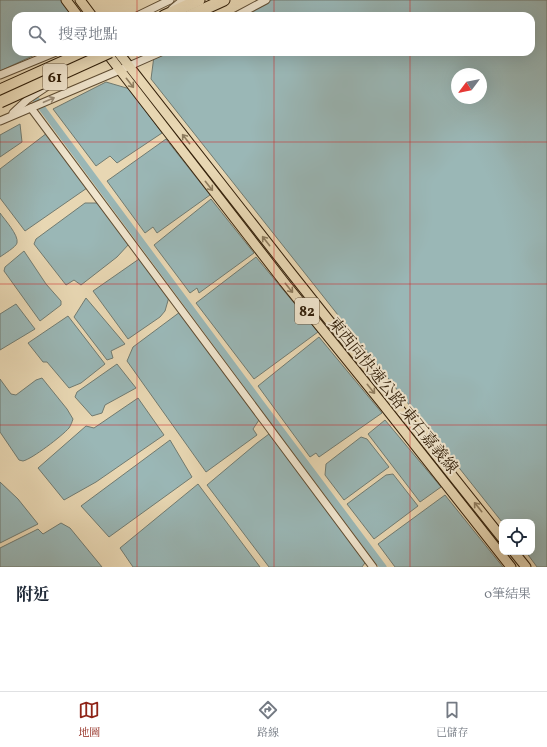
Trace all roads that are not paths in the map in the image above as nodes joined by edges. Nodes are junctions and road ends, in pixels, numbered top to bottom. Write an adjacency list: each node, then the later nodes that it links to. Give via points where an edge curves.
1 (66, 0): 8 (main road)
2 (80, 0): 9 (main road)
3 (170, 0): 10 (street)
4 (183, 0): 11 (street)
5 (199, 0): 12 (highway)
6 (224, 0): 13 (highway)
7 (266, 0): 14 (street)
8 (75, 12)
9 (89, 12)
10 (145, 12)
11 (167, 12)
12 (173, 12)
13 (198, 12)
14 (244, 12)
15 (46, 56): 24 (street)
16 (76, 56): 25 (highway, 61)
17 (101, 56): 26 (highway, 61, bridge)
18 (102, 56): 28 (street, via 61,77 28,98)
19 (110, 56): 23 (main road, 東西向快速公路 東石嘉義線 / 82)
20 (121, 56): 22 (main road, 東西向快速公路 東石嘉義線 / 82)
21 (152, 56): 22 (street)
22 (129, 66): 23 (street); 30 (main road, 東西向快速公路 東石嘉義線 / 82, one-way to 22)
23 (120, 70): 27 (street, one-way to 23); 33 (main road, 東西向快速公路 東石嘉義線 / 82, one-way to 33, via 284,282)
24 (0, 75)
25 (0, 90)
26 (0, 102)
27 (31, 108): 28 (street); 32 (street)
28 (10, 116): 29 (street)
29 (0, 121)
30 (499, 534)
31 (516, 555): 34 (main road)
32 (373, 567)
33 (511, 567)
34 (526, 567)

